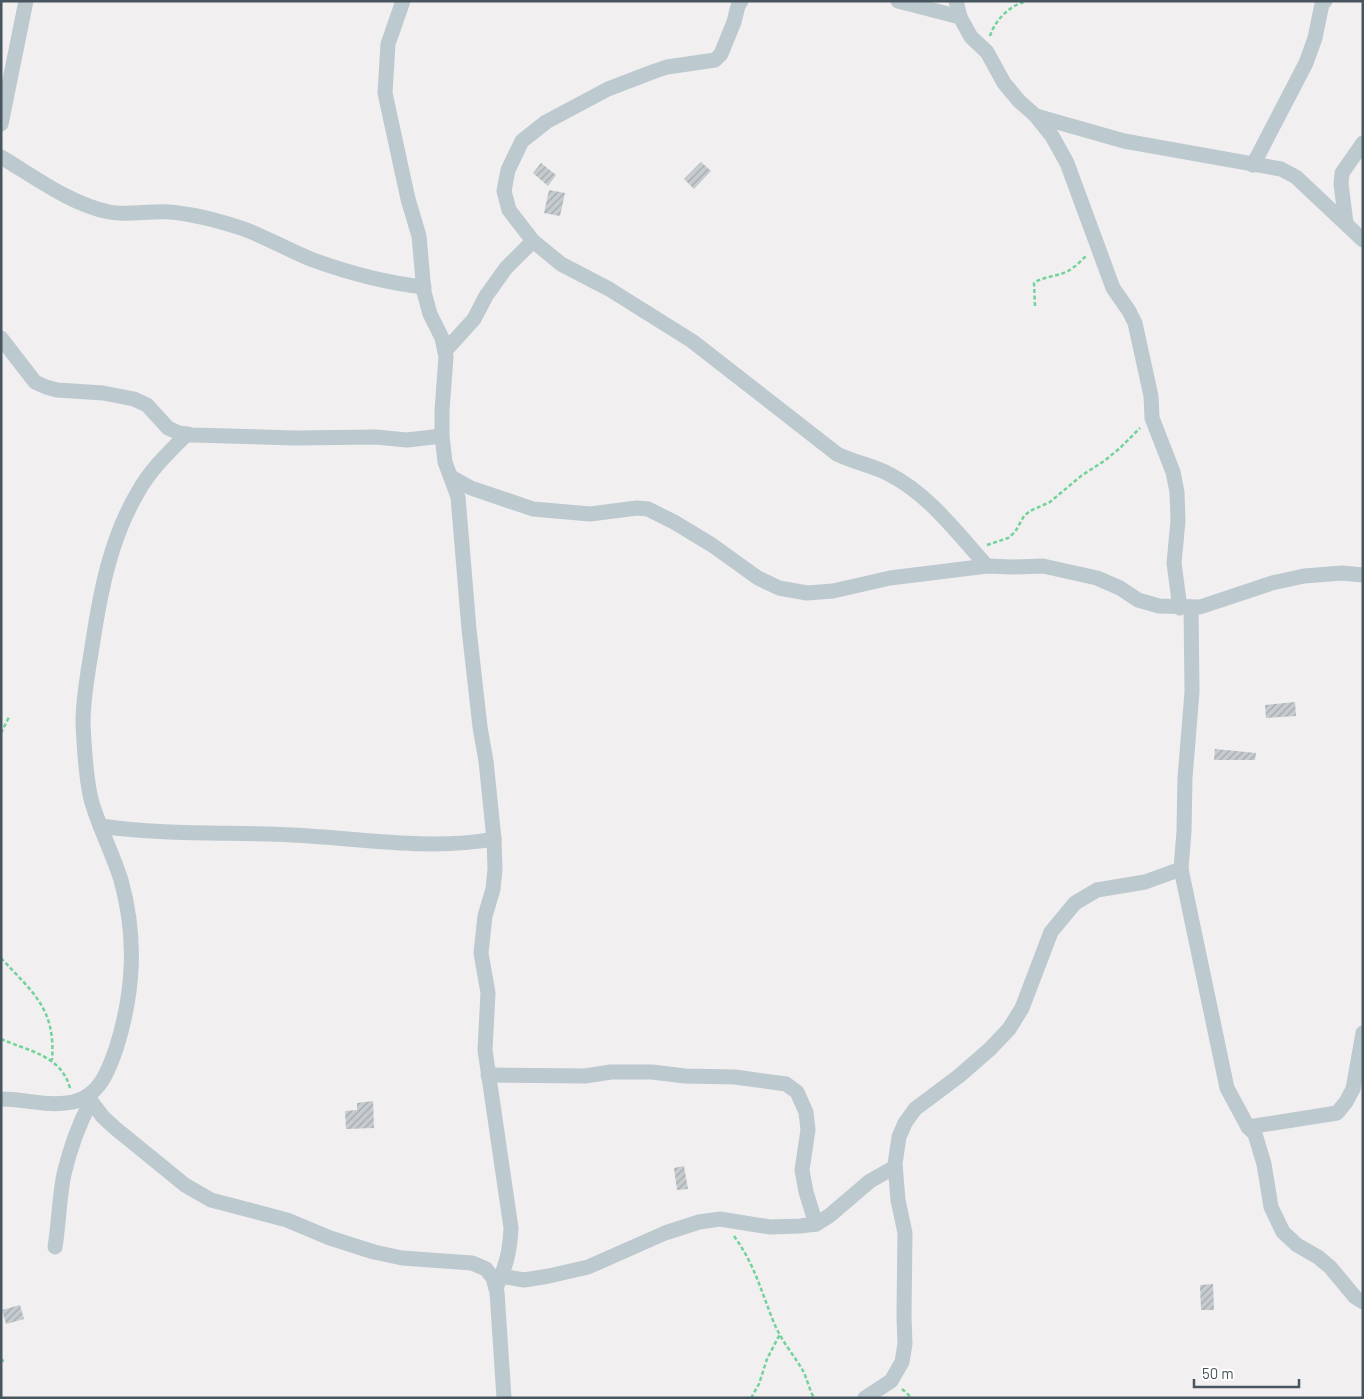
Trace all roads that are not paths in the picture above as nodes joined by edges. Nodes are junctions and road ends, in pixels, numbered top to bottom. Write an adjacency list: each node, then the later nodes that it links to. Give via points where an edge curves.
1 (26, 1): 9 (street)
2 (403, 1): 16 (street, via 388,44 385,93 419,236)
3 (741, 1): 15 (street, via 721,54 715,60 667,67 608,89 546,122 522,141 508,170 504,191 509,210)
4 (898, 1): 7 (street)
5 (956, 1): 7 (street)
6 (1325, 1): 12 (street, via 1306,63)
7 (960, 18): 8 (street, via 987,52 1004,84)
8 (1036, 116): 12 (street, via 1124,141); 24 (street, via 1067,163 1113,288 1135,323 1151,396 1152,418 1178,492 1174,563)
9 (1, 124)
10 (1363, 143): 13 (street, via 1342,173)
11 (1, 157): 16 (street, via 90,207 111,212 170,212 194,217 243,229 321,262 395,284)
12 (1253, 165): 13 (street, via 1281,169 1296,177)
13 (1346, 223): 14 (street)
14 (1363, 240)
15 (533, 242): 18 (street, via 506,268 474,319); 22 (street, via 561,264 692,341 837,454 905,484 935,507)
16 (424, 288): 18 (street, via 430,314)
17 (1, 338): 19 (street, via 35,382 57,390 134,399 146,405 168,428)
18 (445, 351): 20 (street)
19 (187, 434): 20 (street, via 407,440); 25 (street, via 138,490 120,525 98,606 85,686 83,722 92,803)
20 (442, 436): 21 (street, via 445,462)
21 (451, 477): 22 (street, via 471,488 533,509 590,514 648,509 712,545 758,578 779,588 807,593 833,591 890,578); 26 (street, via 458,497 468,629)
22 (987, 566): 24 (street, via 1043,566 1072,572 1097,578 1138,600 1159,606)
23 (1363, 575): 24 (street, via 1304,576 1200,607)
24 (1185, 607): 27 (street, via 1192,692)
25 (100, 826): 26 (street, via 162,833 265,834 410,844); 31 (street, via 120,880 133,956 129,998 108,1074)
26 (494, 839): 29 (street, via 493,889 485,916 481,953 488,994 485,1050)
27 (1181, 869): 32 (street, via 1227,1088); 33 (street, via 1145,882 1097,890 1076,903 1051,932 1022,1008 1009,1029 984,1055 915,1109 904,1123)
28 (1363, 1033): 32 (street, via 1353,1089 1337,1113)
29 (488, 1075): 34 (street, via 585,1076 652,1072 786,1084 797,1092 806,1112 808,1130 802,1170); 36 (street, via 511,1228 506,1267)
30 (1, 1099): 31 (street, via 46,1103)
31 (84, 1099): 35 (street, via 64,1176); 36 (street, via 185,1185 211,1200 287,1220 374,1252 402,1258 472,1263 486,1270)
32 (1248, 1127): 37 (street, via 1255,1134 1272,1206 1283,1232 1330,1267)
33 (895, 1167): 34 (street, via 870,1181); 39 (street, via 905,1233 905,1344 902,1362 891,1381)
34 (816, 1224): 36 (street, via 770,1227 720,1218 665,1233 588,1267)
35 (55, 1247)
36 (498, 1282): 38 (street)
37 (1363, 1302)
38 (504, 1398)
39 (865, 1398)

